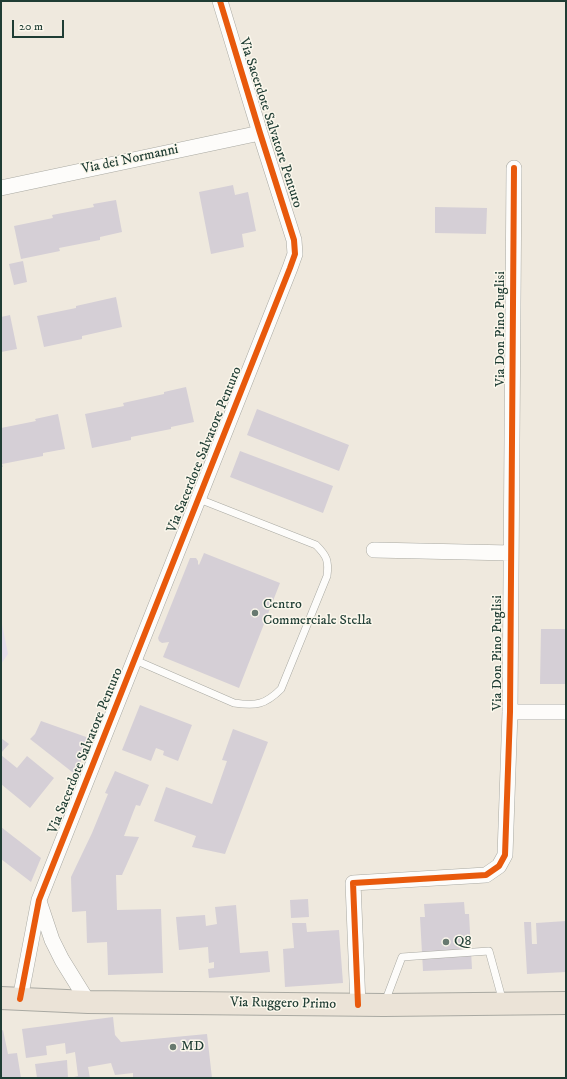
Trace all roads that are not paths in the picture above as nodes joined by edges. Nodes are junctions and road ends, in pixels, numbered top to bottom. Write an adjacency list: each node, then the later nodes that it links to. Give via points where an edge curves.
1 (220, 1): 2 (street, Via Sacerdote Salvatore Penturo)
2 (260, 133): 4 (street, Via dei Normanni); 5 (street, Via Sacerdote Salvatore Penturo, via 290,223 294,254)
3 (514, 168): 7 (street, Via Don Pino Puglisi)
4 (1, 188)
5 (198, 499): 8 (street, Via Sacerdote Salvatore Penturo); 8 (lane, via 316,545 324,553 328,564 327,576 281,689 263,702 249,705 234,702)
6 (374, 550): 7 (street)
7 (511, 553): 9 (street, Via Don Pino Puglisi)
8 (135, 660): 11 (street, Via Sacerdote Salvatore Penturo)
9 (510, 712): 10 (street); 16 (street, Via Don Pino Puglisi, via 505,855 499,866 486,875 353,883)
10 (566, 712)
11 (39, 900): 12 (street, Via Sacerdote Salvatore Penturo); 13 (street, via 52,940)
12 (11, 999): 13 (main road, Via Ruggero Primo)
13 (88, 1002): 16 (main road, Via Ruggero Primo)
14 (566, 1003): 15 (main road, Via Ruggero Primo)
15 (504, 1004): 17 (main road, Via Ruggero Primo); 17 (lane, via 489,951 402,958)
16 (358, 1005): 17 (main road, Via Ruggero Primo)
17 (384, 1005)

